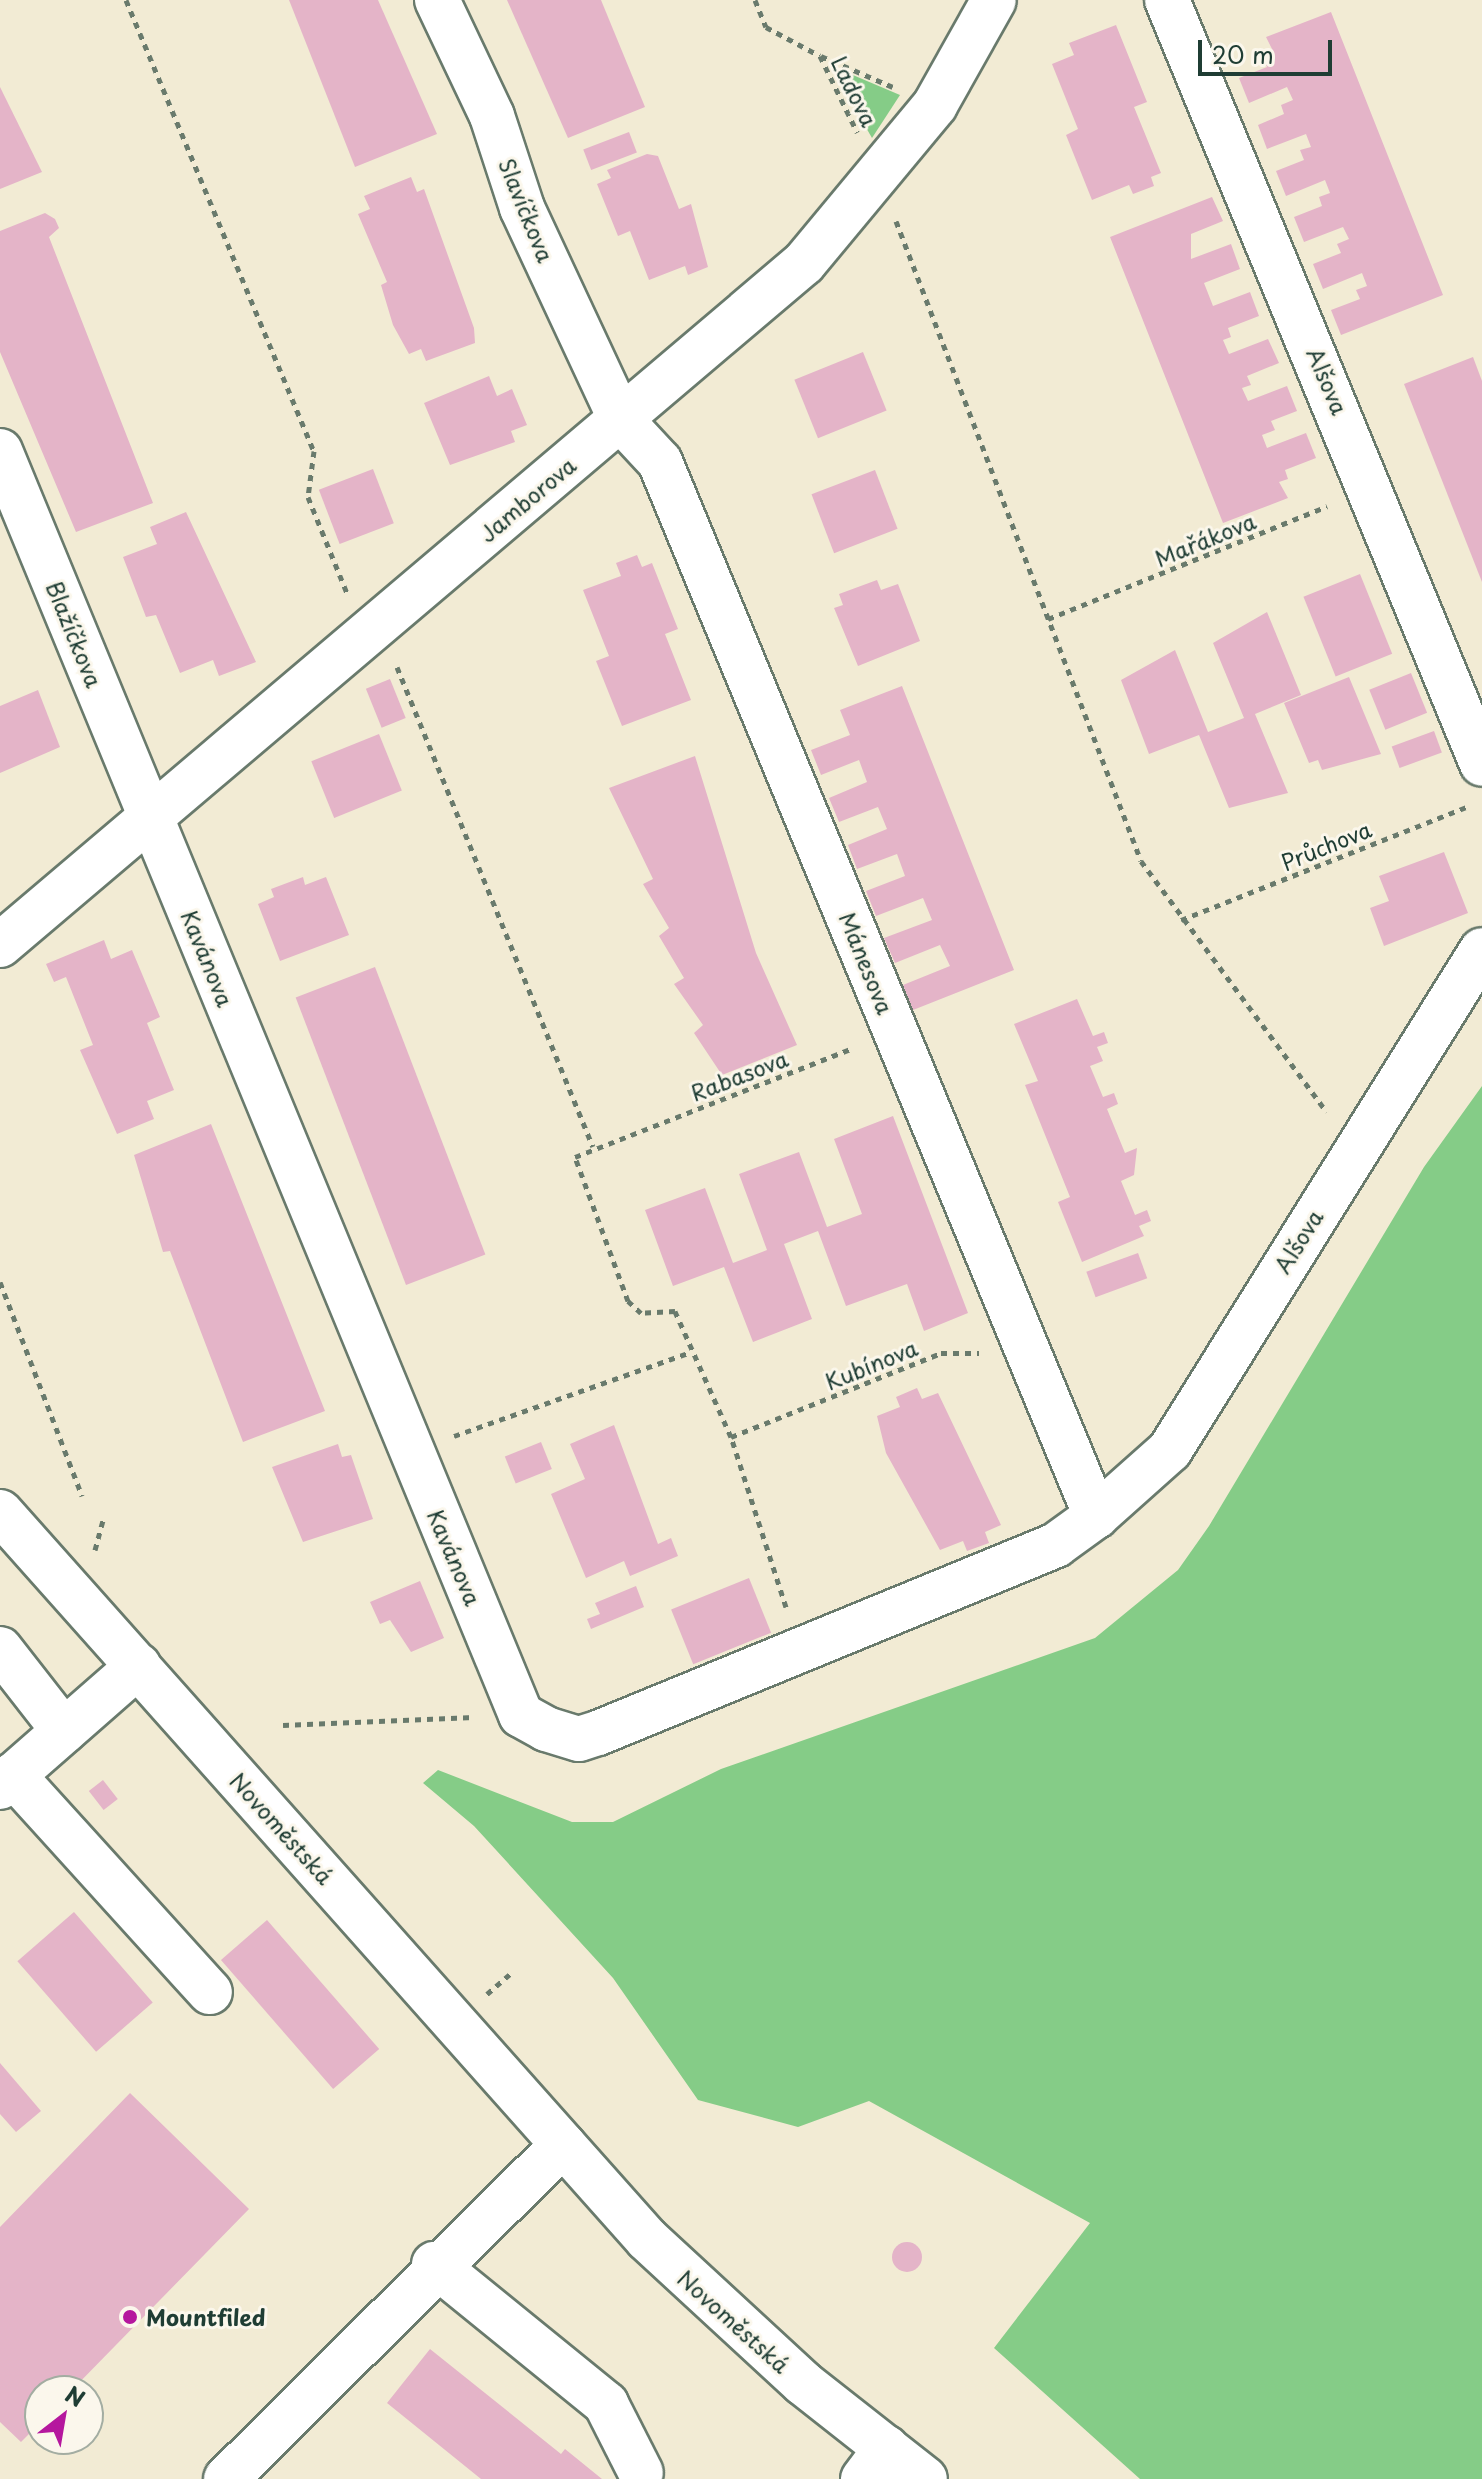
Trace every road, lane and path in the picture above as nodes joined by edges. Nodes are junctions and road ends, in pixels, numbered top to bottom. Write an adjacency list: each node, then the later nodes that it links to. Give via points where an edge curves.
1 (126, 0): 12 (path, via 314,451 308,497)
2 (437, 0): 9 (street, Slavíčkova, via 492,116 522,208)
3 (755, 0): 6 (path, Ladova, via 766,27)
4 (994, 0): 8 (street, Jamborova)
5 (1167, 0): 11 (street, Alšova)
6 (820, 56): 7 (path); 8 (path, Ladova)
7 (898, 89)
8 (886, 195): 9 (street, Jamborova); 13 (path, Ladova)
9 (621, 420): 17 (street, Jamborova); 21 (street, Mánesova, via 660,462)
10 (0, 451): 17 (street, Blažíčkova)
11 (1373, 488): 13 (path, Mařákova); 15 (street, Alšova)
12 (353, 609)
13 (1048, 619): 18 (path, Ladova, via 1141,861)
14 (395, 661): 22 (path)
15 (1482, 764)
16 (1482, 800): 18 (path, Průchova)
17 (149, 818): 19 (street, Jamborova); 28 (street, Kavánova)
18 (1181, 920): 23 (path, Ladova)
19 (0, 945)
20 (1482, 950): 23 (street, Alšova)
21 (896, 1032): 22 (path, Rabasova); 26 (street, Mánesova)
22 (593, 1147): 25 (path, via 575,1157 576,1171 628,1301 641,1313 675,1311)
23 (1356, 1150): 31 (street, Alšova, via 1170,1450)
24 (0, 1282): 29 (path)
25 (691, 1352): 27 (path); 28 (path)
26 (1028, 1352): 27 (path, Kubínova, via 941,1353); 31 (street, Mánesova)
27 (731, 1437): 33 (path)
28 (410, 1451): 35 (street, Kavánova)
29 (82, 1496)
30 (0, 1512): 34 (street, Novoměstská)
31 (1096, 1516): 33 (street, via 1056,1545)
32 (0, 1649): 37 (street)
33 (800, 1652): 35 (street, via 579,1739)
34 (138, 1666): 37 (street); 40 (street, Novoměstská)
35 (521, 1715): 36 (path)
36 (283, 1725)
37 (64, 1731): 38 (street)
38 (7, 1781): 39 (street)
39 (210, 1992)
40 (563, 2144): 41 (street); 42 (street, Novoměstská, via 694,2287)
41 (434, 2264): 43 (street, via 606,2404); 44 (street)
42 (874, 2464): 45 (street, Novoměstská)
43 (641, 2473)
44 (226, 2479)
45 (925, 2479)

